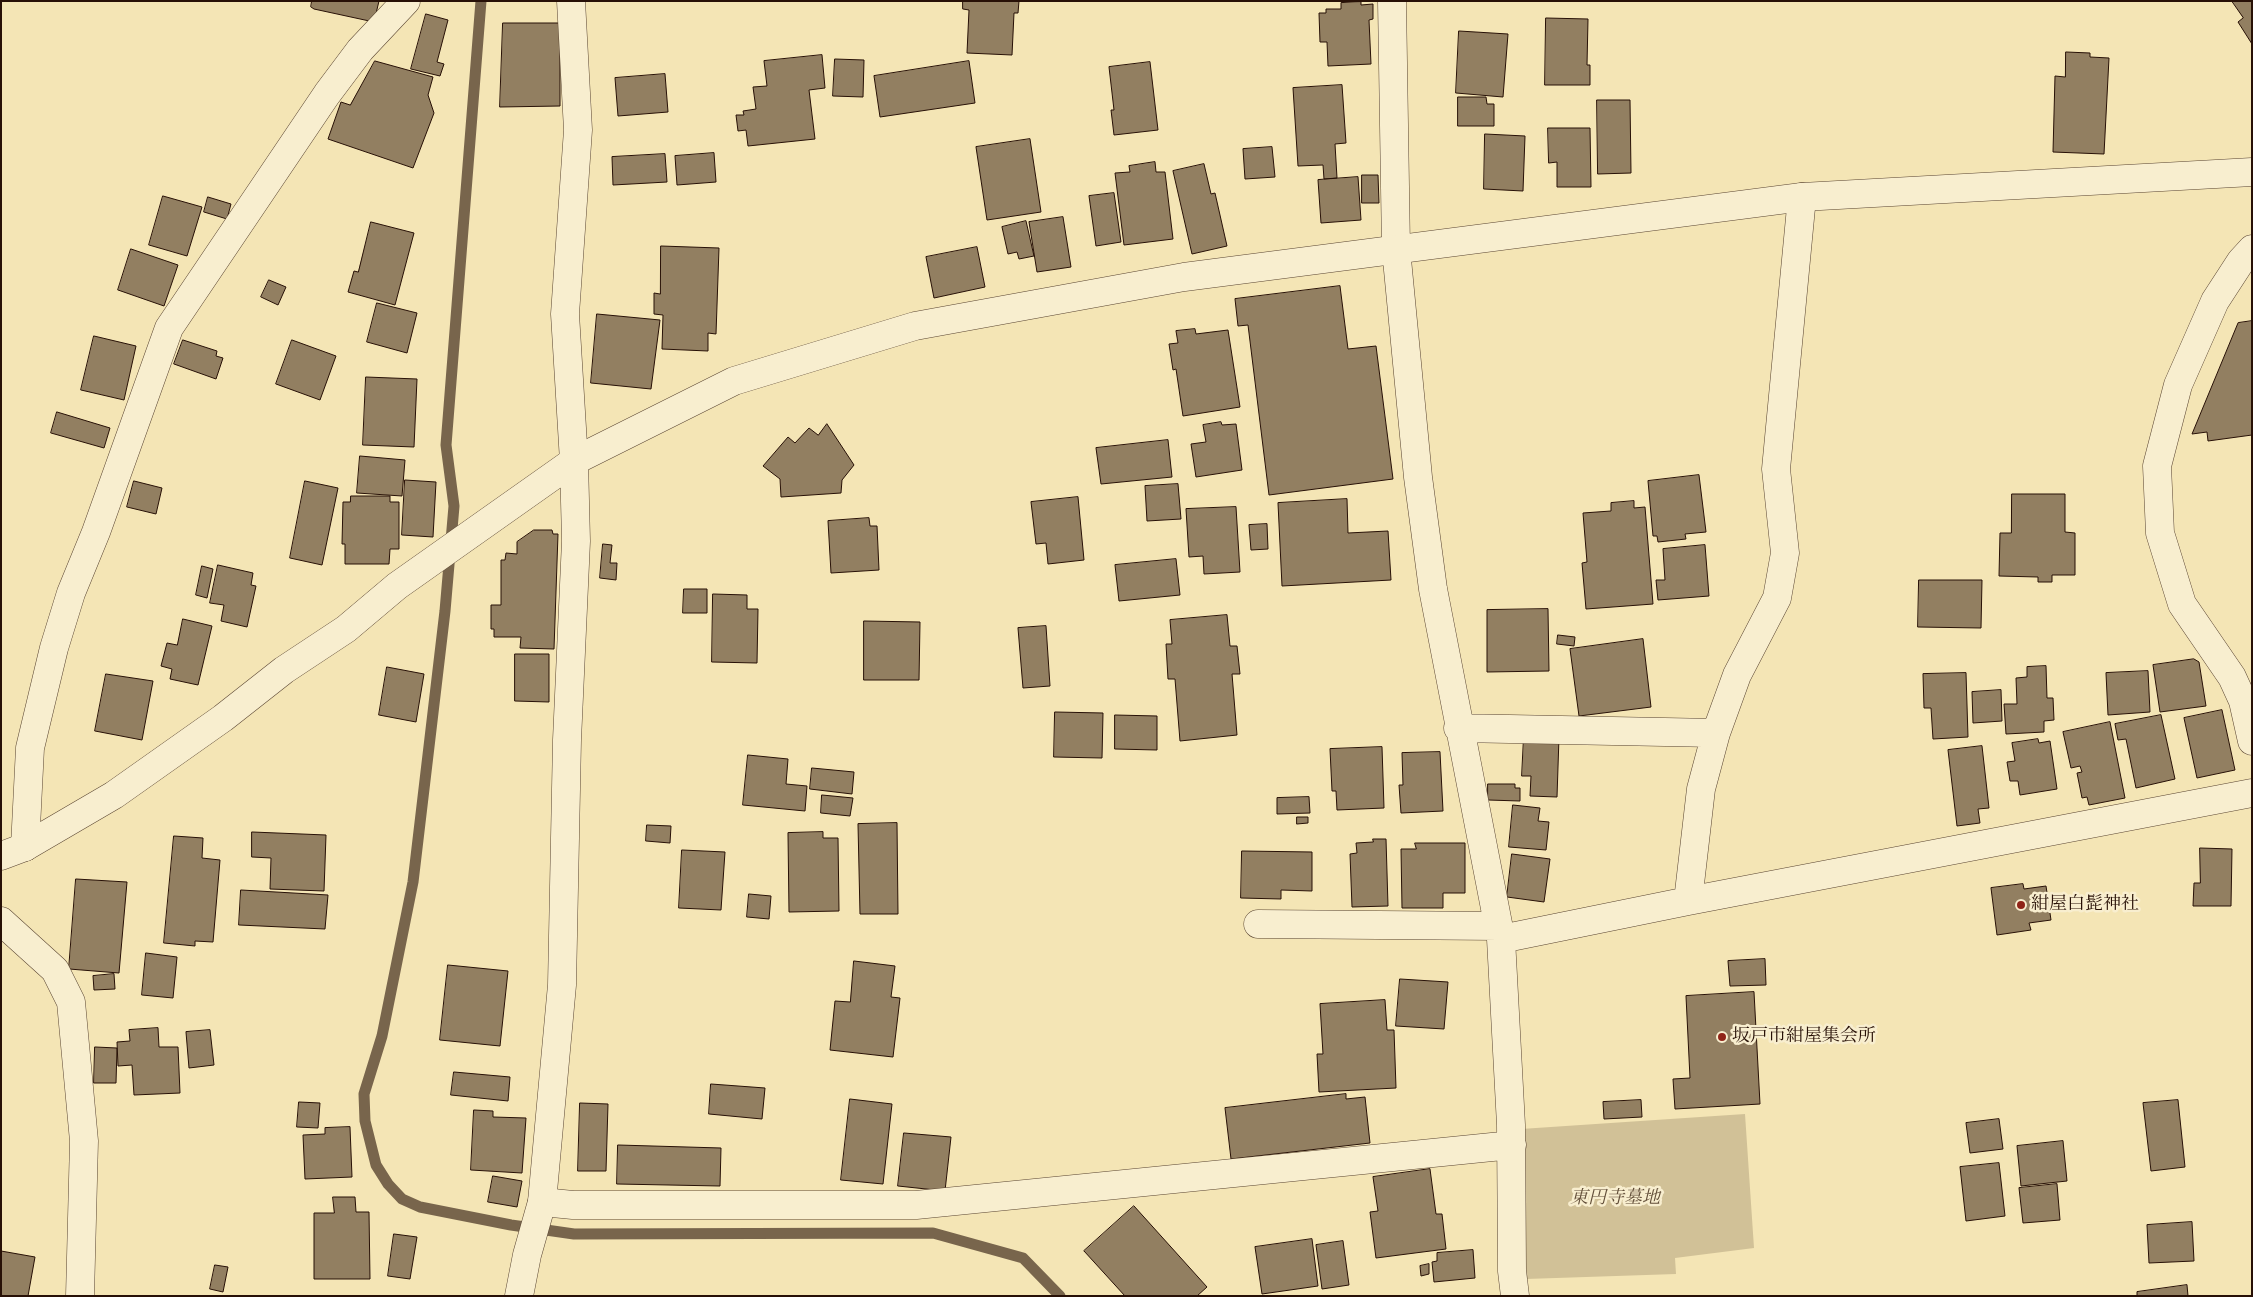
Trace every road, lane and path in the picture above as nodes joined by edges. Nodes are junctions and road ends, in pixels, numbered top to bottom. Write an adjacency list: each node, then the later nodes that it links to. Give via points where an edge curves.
1 (406, 1): 13 (street, via 360,50 327,94 169,328 71,593 54,648 30,748)
2 (571, 1): 8 (street, via 578,130 565,314)
3 (1392, 1): 6 (street)
4 (2252, 172): 5 (street)
5 (1802, 197): 6 (street); 10 (street, via 1776,470 1785,553 1777,598 1737,675)
6 (1396, 249): 8 (street, via 1184,277 916,326 734,381); 9 (street, via 1418,477 1433,589)
7 (2252, 249): 11 (street, via 2215,301 2178,384 2157,466 2160,533 2182,604 2232,677 2243,701)
8 (574, 461): 13 (street, via 397,586 346,629 284,670 223,718 114,795); 19 (street, via 576,541 567,740 562,985)
9 (1458, 728): 10 (street); 17 (street)
10 (1716, 733): 14 (street, via 1701,790)
11 (2252, 741)
12 (2252, 793): 14 (street)
13 (13, 851)
14 (1688, 901): 17 (street)
15 (1, 921): 20 (street, via 55,970 71,1002 84,1141)
16 (1258, 924): 17 (street)
17 (1499, 933): 18 (street)
18 (1512, 1145): 19 (street, via 916,1205 573,1205); 22 (street, via 1512,1271)
19 (542, 1202): 21 (street)
20 (80, 1296)
21 (519, 1296)
22 (1515, 1296)

